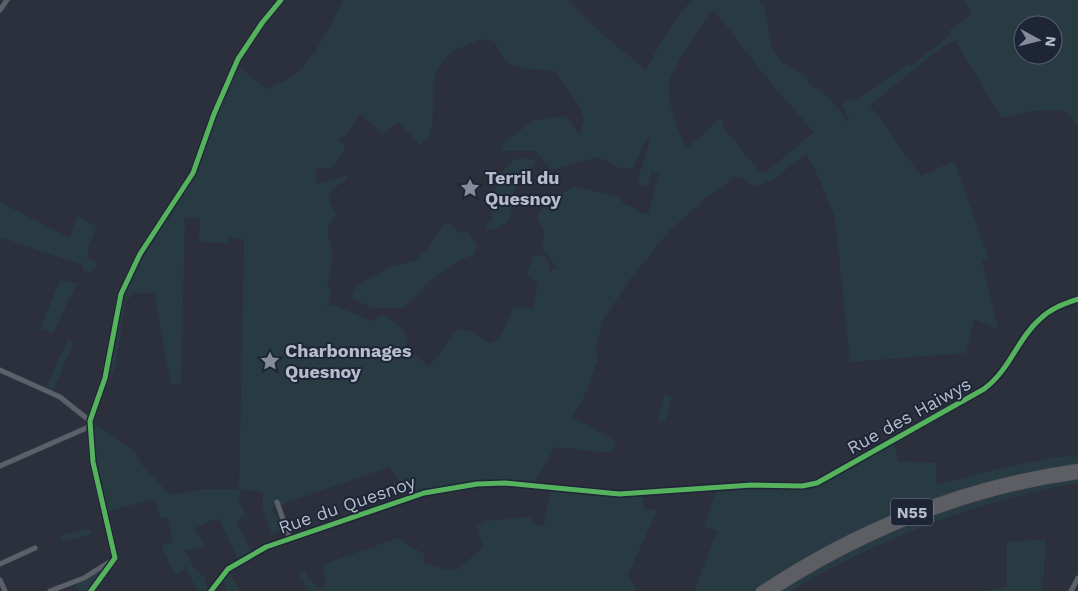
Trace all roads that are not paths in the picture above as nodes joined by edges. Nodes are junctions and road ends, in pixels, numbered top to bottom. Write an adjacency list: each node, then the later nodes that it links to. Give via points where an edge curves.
1 (7, 0): 3 (street)
2 (281, 0): 6 (street, via 238,59 193,173 125,281 105,378)
3 (0, 10)
4 (1078, 299): 10 (street, Rue des Haiwys, via 1056,307 1041,318 998,378 984,390 826,478 802,486)
5 (0, 370): 6 (street, via 60,397)
6 (91, 423): 7 (street); 14 (street, via 94,462)
7 (0, 466)
8 (1078, 468): 22 (highway, N55, via 999,484 898,517 817,556)
9 (1078, 475): 23 (highway, N55, via 1000,491 910,520 844,550)
10 (717, 488): 12 (street, Rue du Quesnoy, via 620,494 521,483 477,484 424,493)
11 (277, 502): 12 (street)
12 (290, 539): 21 (street, Rue du Quesnoy, via 266,547 232,566)
13 (36, 548): 15 (street)
14 (115, 559): 19 (street, via 84,578); 20 (street)
15 (0, 564)
16 (1078, 578): 24 (street)
17 (0, 580): 18 (street)
18 (4, 591)
19 (50, 591)
20 (91, 591)
21 (211, 591)
22 (760, 591)
23 (773, 591)
24 (1071, 591)

